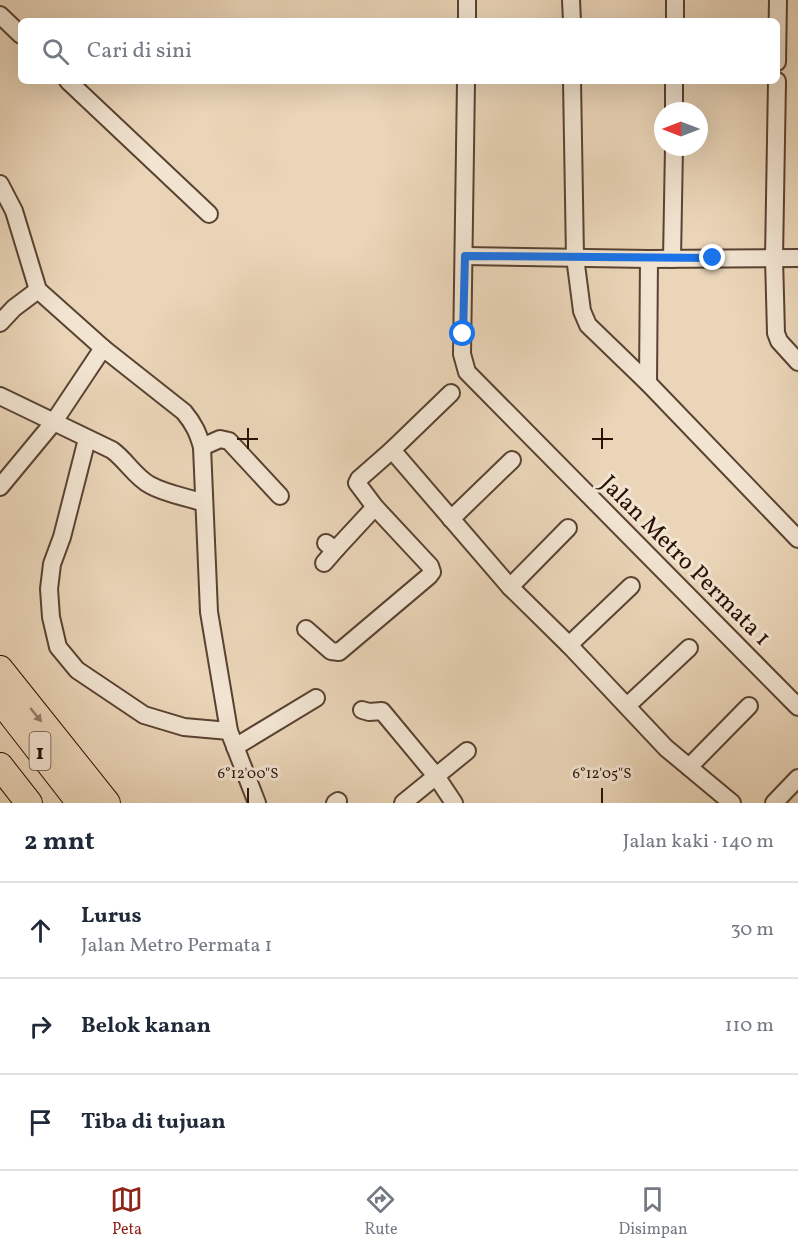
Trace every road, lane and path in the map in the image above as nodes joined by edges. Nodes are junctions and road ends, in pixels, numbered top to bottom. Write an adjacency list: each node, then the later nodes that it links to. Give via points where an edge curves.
1 (467, 0): 6 (street)
2 (571, 0): 7 (street)
3 (675, 0): 8 (street)
4 (778, 0): 9 (street)
5 (0, 15): 10 (street)
6 (467, 18)
7 (572, 18)
8 (675, 18)
9 (778, 18)
10 (18, 32)
11 (71, 84): 19 (street)
12 (466, 84): 20 (street, Jalan Metro Permata 1)
13 (572, 84): 21 (street)
14 (674, 84): 16 (street)
15 (777, 84): 22 (street)
16 (674, 102)
17 (674, 156): 25 (street)
18 (0, 184): 26 (street, via 14,211)
19 (209, 214)
20 (465, 256): 21 (street); 56 (street, Jalan Metro Permata 1, via 462,354 467,372)
21 (575, 257): 24 (street); 30 (street, via 582,311 588,325)
22 (774, 258): 23 (street); 25 (street); 29 (street, via 776,333)
23 (798, 258)
24 (649, 259): 25 (street); 30 (street)
25 (672, 259)
26 (38, 290): 27 (street); 28 (street)
27 (0, 322)
28 (103, 348): 33 (street); 35 (street, via 184,412 198,431)
29 (798, 362)
30 (648, 383): 44 (street)
31 (451, 393): 36 (street)
32 (0, 396): 33 (street)
33 (53, 423): 34 (street); 38 (street)
34 (87, 439): 40 (street, via 123,458 151,486); 58 (street, via 52,564 49,589 58,648 77,670 144,715)
35 (202, 447): 39 (street, via 220,439 229,441); 40 (street)
36 (392, 450): 41 (street, via 357,483); 42 (street)
37 (512, 460): 42 (street)
38 (0, 487)
39 (280, 496)
40 (204, 502): 58 (street, via 209,612)
41 (375, 507): 45 (street, via 332,545); 48 (street, via 432,572 339,652 331,651)
42 (451, 519): 47 (street)
43 (568, 528): 47 (street)
44 (798, 539)
45 (324, 563)
46 (631, 586): 49 (street)
47 (510, 587): 49 (street)
48 (306, 629)
49 (569, 645): 54 (street)
50 (689, 648): 54 (street)
51 (0, 669): 66 (highway, one-way to 66)
52 (316, 698): 58 (street)
53 (0, 700): 65 (highway, 1)
54 (627, 706): 61 (street)
55 (749, 706): 61 (street)
56 (798, 707)
57 (362, 710): 62 (street, via 382,711)
58 (232, 739): 67 (street)
59 (467, 751): 62 (street)
60 (0, 766): 64 (highway, 1)
61 (689, 767): 70 (street)
62 (436, 776): 68 (street); 69 (street)
63 (798, 778): 71 (street)
64 (29, 803)
65 (80, 803)
66 (107, 803)
67 (258, 803)
68 (403, 803)
69 (454, 803)
70 (732, 803)
71 (774, 803)

